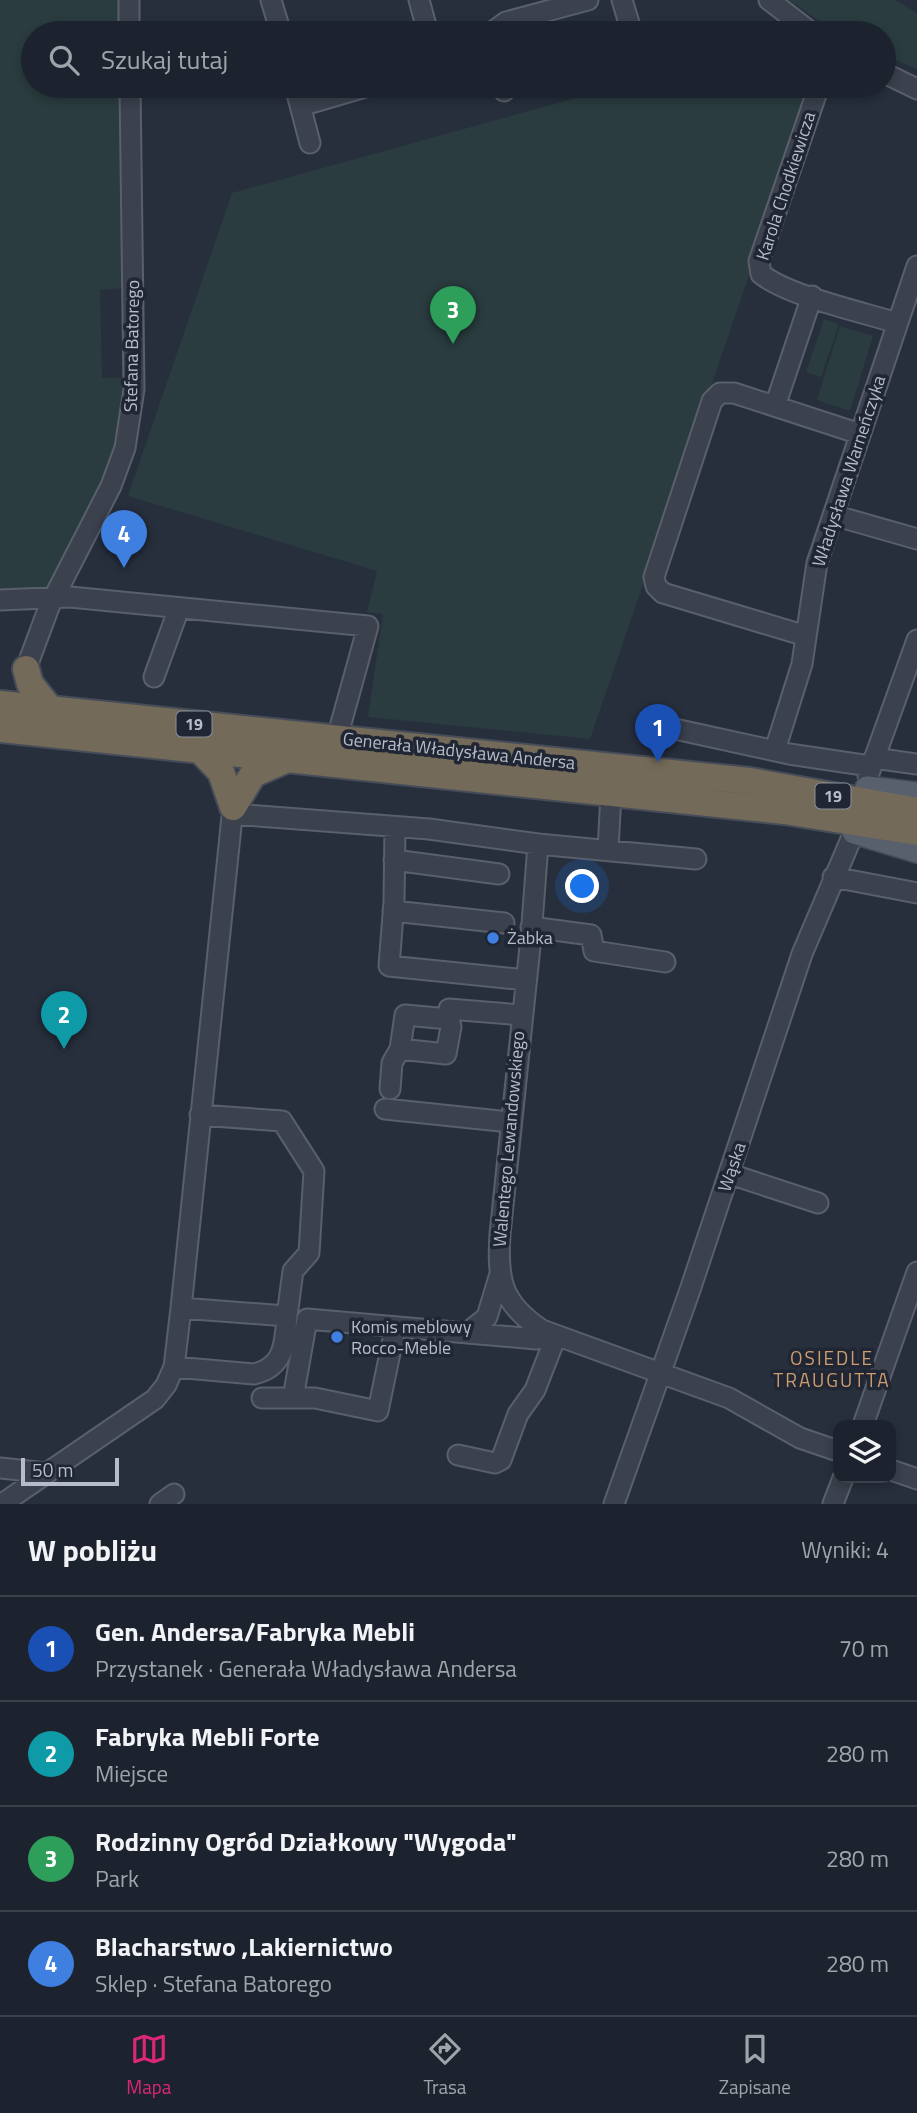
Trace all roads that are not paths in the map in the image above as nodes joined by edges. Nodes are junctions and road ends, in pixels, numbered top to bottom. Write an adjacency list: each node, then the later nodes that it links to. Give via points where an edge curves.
1 (129, 0): 8 (street)
2 (271, 0): 9 (street)
3 (419, 0): 10 (street)
4 (588, 0): 7 (street)
5 (622, 0): 12 (street)
6 (769, 0): 13 (street)
7 (562, 4): 11 (street)
8 (129, 21)
9 (277, 21)
10 (425, 21)
11 (509, 21)
12 (628, 21)
13 (796, 21)
14 (896, 79): 15 (street)
15 (917, 89)
16 (130, 98): 29 (street, Stefana Batorego, via 131,419 111,486)
17 (299, 98): 20 (street)
18 (328, 98): 20 (street)
19 (815, 98): 23 (street, Karola Chodkiewicza, via 760,261 761,274 769,280)
20 (301, 106): 21 (street)
21 (310, 143)
22 (917, 266): 24 (street, Władysława Warneńczyka)
23 (812, 296): 24 (street, Karola Chodkiewicza); 25 (street)
24 (897, 323): 26 (street, Władysława Warneńczyka)
25 (775, 407): 26 (street); 32 (street, via 734,393 720,393 712,401 654,577 663,593)
26 (860, 434): 27 (street, Władysława Warneńczyka)
27 (833, 515): 28 (street); 32 (street, Władysława Warneńczyka, via 817,563)
28 (917, 539)
29 (53, 598): 30 (street); 31 (street); 34 (street, Stefana Batorego)
30 (0, 600)
31 (179, 608): 35 (street); 41 (street, via 368,626)
32 (806, 636): 42 (street, Władysława Warneńczyka)
33 (917, 640): 46 (street)
34 (26, 669): 36 (highway); 38 (highway, via 30,684)
35 (154, 677)
36 (0, 697)
37 (0, 704): 38 (highway, Generała Władysława Andersa / 19)
38 (51, 710): 41 (highway, Generała Władysława Andersa / 19)
39 (652, 724): 42 (street)
40 (0, 729): 43 (highway, Generała Władysława Andersa / 19)
41 (337, 738): 47 (highway, Generała Władysława Andersa / 19)
42 (775, 750): 46 (street)
43 (201, 751): 44 (highway, Generała Władysława Andersa / 19); 50 (highway, via 221,772)
44 (286, 760): 48 (highway, Generała Władysława Andersa / 19); 50 (highway, via 253,774)
45 (917, 764): 46 (street)
46 (870, 771): 47 (highway); 49 (main road)
47 (750, 781): 52 (highway, Generała Władysława Andersa / 19)
48 (611, 794): 51 (highway, Generała Władysława Andersa / 19); 57 (street)
49 (917, 794)
50 (233, 810): 53 (street); 74 (street)
51 (784, 811): 54 (highway); 55 (highway, Generała Władysława Andersa / 19)
52 (917, 811)
53 (396, 827): 56 (street); 60 (street)
54 (854, 832): 58 (main road); 62 (street, Wąska)
55 (917, 832)
56 (537, 844): 57 (street); 66 (street, Walentego Lewandowskiego)
57 (608, 850): 59 (street)
58 (917, 851)
59 (696, 859)
60 (394, 860): 61 (street); 64 (street)
61 (499, 874)
62 (833, 877): 63 (street); 76 (street, Wąska, via 802,954)
63 (917, 893)
64 (393, 911): 65 (street); 68 (street, via 389,966)
65 (504, 923)
66 (531, 923): 67 (street, via 591,935 594,951); 68 (street, Walentego Lewandowskiego)
67 (665, 962)
68 (526, 980): 69 (street, Walentego Lewandowskiego)
69 (521, 1015): 70 (street, via 449,1009); 75 (street, Walentego Lewandowskiego)
70 (449, 1019): 71 (street, via 405,1015); 71 (street, via 446,1055)
71 (400, 1049): 72 (street, via 392,1063)
72 (390, 1089)
73 (384, 1109): 75 (street)
74 (200, 1115): 80 (street); 81 (street, via 282,1121 314,1171 309,1253 293,1271)
75 (510, 1122): 79 (street, Walentego Lewandowskiego)
76 (730, 1174): 77 (street); 86 (street, Wąska)
77 (818, 1203)
78 (917, 1272): 89 (street)
79 (499, 1278): 83 (street, Walentego Lewandowskiego, via 487,1317); 84 (street, via 525,1317)
80 (181, 1308): 81 (street); 85 (street)
81 (287, 1316): 85 (street, via 285,1347 266,1371 254,1374)
82 (395, 1329): 83 (street); 88 (street, via 307,1319); 88 (street, via 377,1411)
83 (467, 1333): 84 (street, via 536,1339)
84 (554, 1336): 86 (street); 91 (street, via 500,1460 495,1463)
85 (174, 1367): 94 (street, via 155,1399)
86 (662, 1373): 90 (street, via 729,1398 800,1438); 98 (street, Wąska)
87 (262, 1398): 88 (street)
88 (293, 1398)
89 (865, 1420)
90 (833, 1449)
91 (458, 1455)
92 (0, 1468): 94 (street)
93 (896, 1472): 95 (street)
94 (47, 1473): 97 (street)
95 (917, 1479)
96 (841, 1483): 99 (street)
97 (2, 1504)
98 (614, 1504)
99 (834, 1504)

